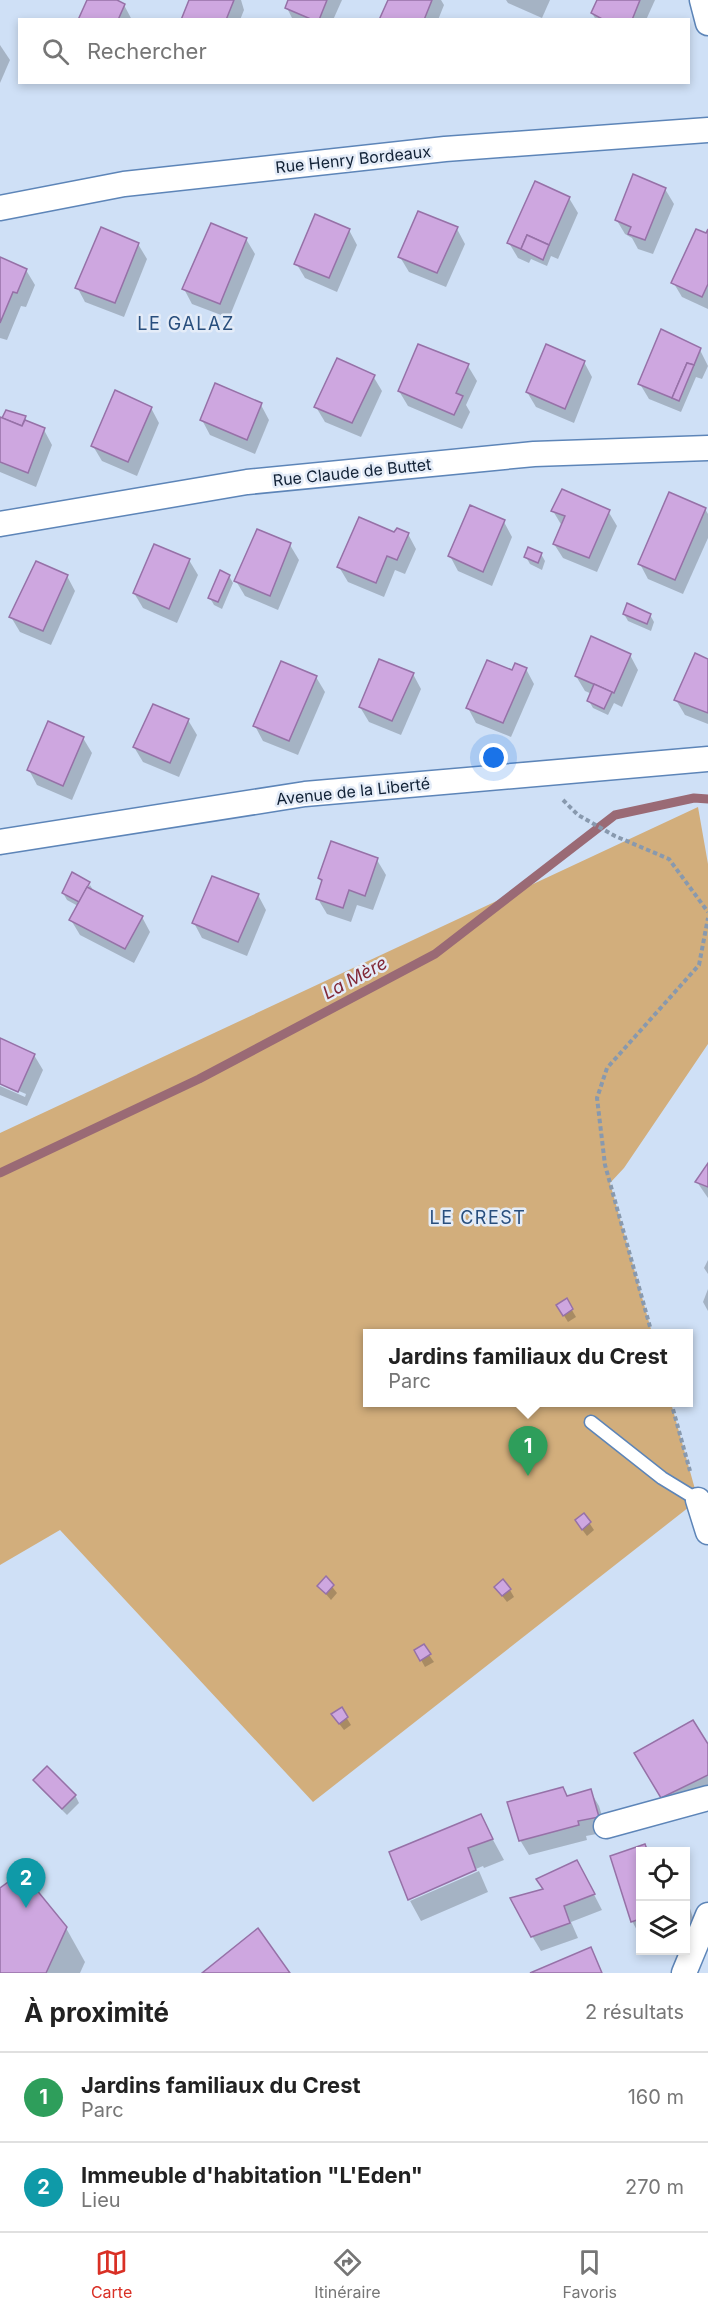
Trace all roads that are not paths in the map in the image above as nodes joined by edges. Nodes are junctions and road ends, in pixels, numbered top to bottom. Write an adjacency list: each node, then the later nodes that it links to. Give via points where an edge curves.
1 (702, 0): 2 (street)
2 (708, 23)
3 (708, 130): 4 (street, Rue Henry Bordeaux, via 445,149 124,184)
4 (0, 208)
5 (708, 448): 6 (street, Rue Claude de Buttet, via 534,454 238,483)
6 (0, 524)
7 (708, 759): 8 (street, Avenue de la Liberté, via 305,794)
8 (0, 842)
9 (591, 1422): 10 (lane, via 662,1478)
10 (698, 1500): 11 (street)
11 (708, 1532)
12 (708, 1798): 13 (street)
13 (606, 1826)
14 (708, 1915): 15 (street)
15 (684, 1973)

